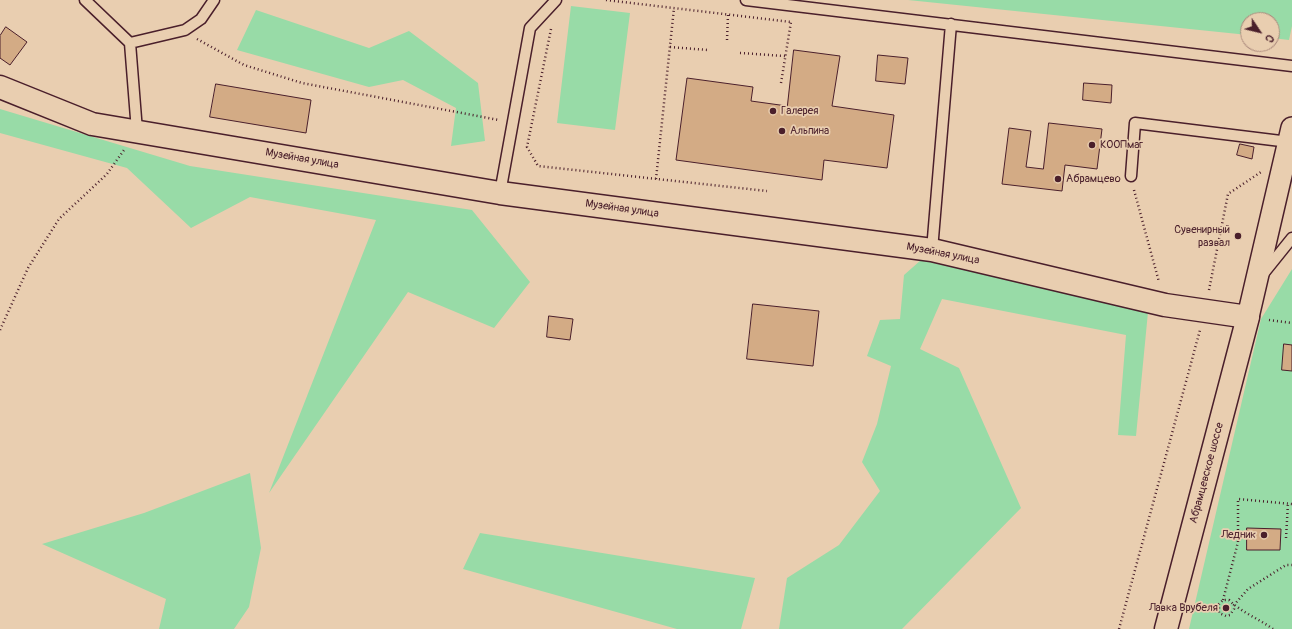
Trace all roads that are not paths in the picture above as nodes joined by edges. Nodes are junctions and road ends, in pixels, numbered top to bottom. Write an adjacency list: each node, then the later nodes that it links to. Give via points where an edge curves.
1 (85, 0): 6 (lane)
2 (214, 0): 6 (lane, via 201,19 185,30)
3 (556, 0): 12 (lane, via 530,28)
4 (746, 0): 5 (lane)
5 (951, 24): 7 (lane); 14 (lane)
6 (130, 43): 9 (lane)
7 (1292, 66)
8 (0, 87): 9 (street, Музейная улица, via 92,124)
9 (137, 131): 12 (street, Музейная улица)
10 (1290, 135): 11 (lane, via 1135,123); 15 (street)
11 (1131, 176)
12 (500, 193): 14 (street, Музейная улица)
13 (1292, 238): 15 (lane)
14 (932, 250): 16 (street, Музейная улица, via 1165,305)
15 (1255, 282): 16 (street)
16 (1254, 318): 17 (street, Абрамцевское шоссе)
17 (1166, 629)

